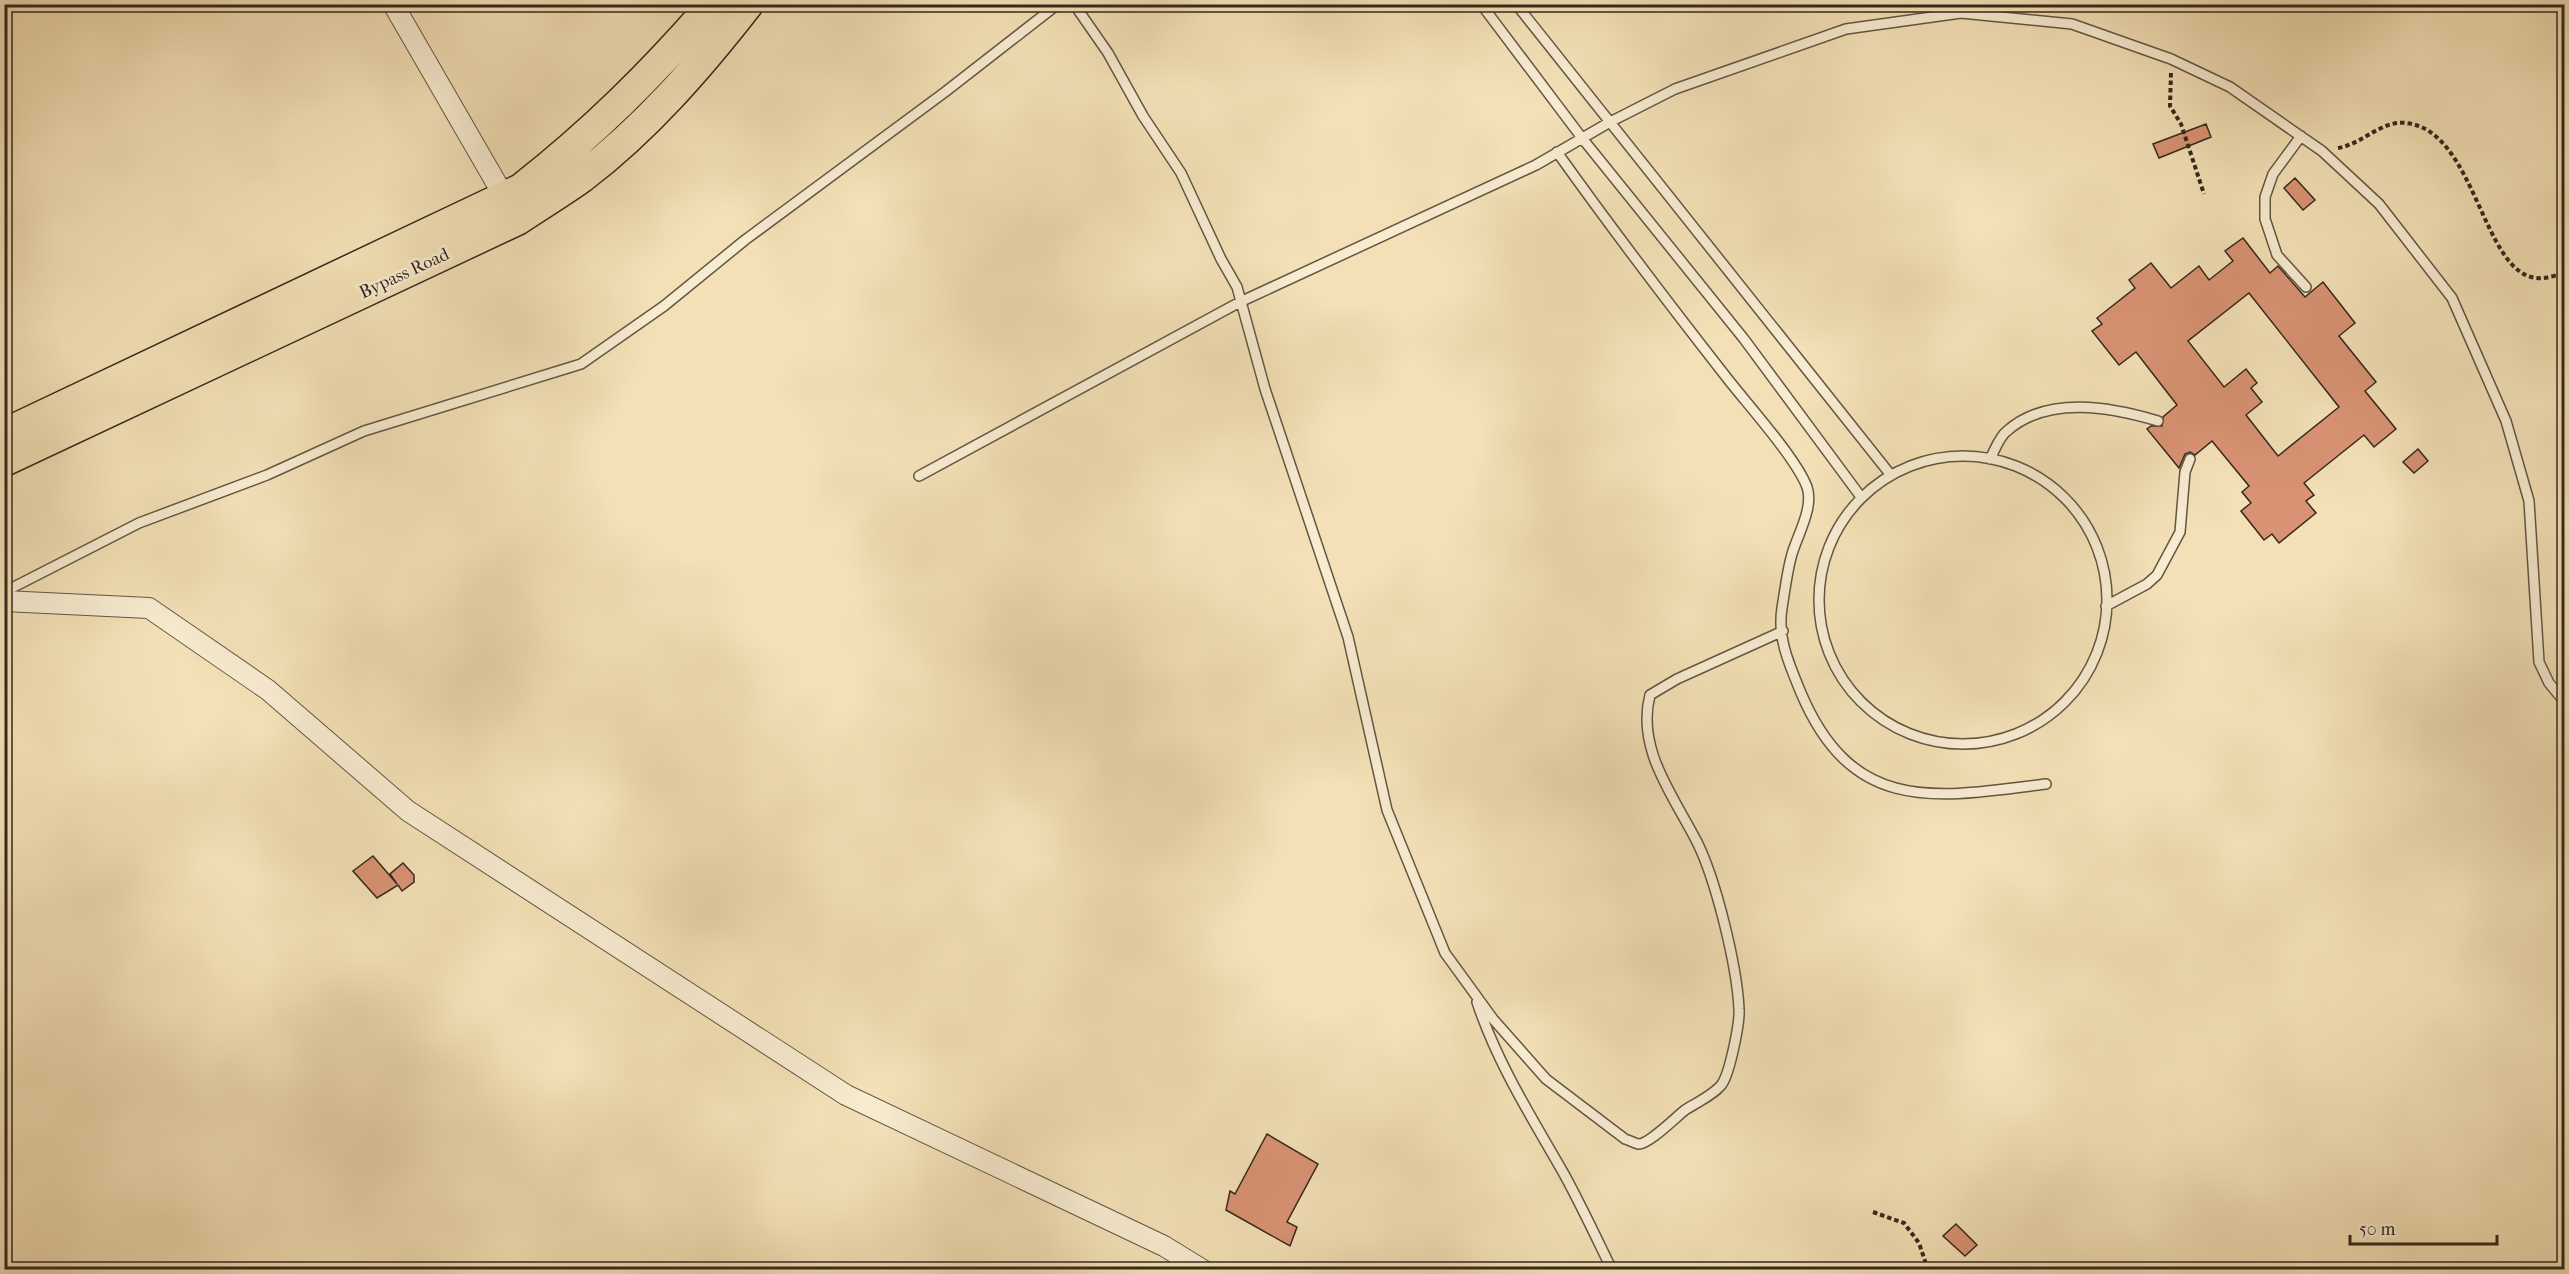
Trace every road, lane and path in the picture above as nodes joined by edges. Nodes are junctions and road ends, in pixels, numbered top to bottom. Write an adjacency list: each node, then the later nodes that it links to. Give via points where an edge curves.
1 (393, 4): 18 (street)
2 (713, 4): 18 (main road, Bypass Road, via 654,72 578,144)
3 (748, 4): 26 (main road, Bypass Road, via 714,49 650,117 582,176 517,220)
4 (1058, 4): 30 (lane, via 664,306 581,364 364,431 267,475 139,523)
5 (1074, 4): 21 (lane, via 1184,180 1237,287)
6 (1481, 4): 14 (lane)
7 (1516, 4): 12 (lane)
8 (1987, 4): 10 (lane)
9 (1961, 9): 10 (lane); 12 (lane, via 1846,29 1675,89)
10 (1987, 16): 11 (lane, via 2072,24)
11 (2171, 59): 13 (lane, via 2230,87); 17 (path, via 2170,106 2181,124)
12 (1610, 122): 14 (lane); 27 (lane)
13 (2301, 136): 15 (lane); 20 (lane, via 2273,174 2265,197 2265,219 2277,255)
14 (1582, 138): 16 (lane); 29 (lane, via 1744,339)
15 (2322, 151): 19 (path, via 2354,145 2388,124 2407,123 2432,132 2450,151 2513,267 2536,278); 34 (lane, via 2379,204 2457,308 2506,421 2529,501 2539,662 2549,683)
16 (1557, 152): 21 (lane); 33 (lane, via 1807,488 1808,505 1792,555 1781,612)
17 (2204, 194)
18 (505, 198): 23 (main road, Bypass Road)
19 (2565, 273)
20 (2306, 287)
21 (1240, 302): 28 (lane); 36 (lane, via 1348,637 1387,810 1445,953)
22 (2158, 421): 24 (lane, via 2098,406 2049,411 2022,420 2005,432)
23 (4, 434)
24 (1990, 459): 27 (lane, via 1933,458); 32 (lane, via 2024,468 2063,494 2091,531 2106,574)
25 (2190, 459): 32 (lane, via 2185,472 2180,532 2157,575)
26 (4, 461)
27 (1890, 474): 29 (lane)
28 (919, 476)
29 (1861, 497): 32 (lane, via 1832,536 1819,577 1818,619 1831,664 1857,702 1894,729 1938,744 1984,744 2029,730 2066,702 2093,665 2107,621)
30 (4, 592)
31 (4, 601): 38 (street, via 149,608 268,690 408,811 846,1095 1164,1246)
32 (2106, 606)
33 (1783, 631): 35 (lane, via 1784,653 1808,710 1834,752 1862,773 1892,789 1958,795); 36 (lane, via 1677,679 1650,695 1646,712 1647,738 1672,799 1698,844 1718,904 1731,962 1740,1010 1722,1084 1647,1142 1639,1144 1625,1139 1546,1079)
34 (2565, 701)
35 (2046, 784)
36 (1474, 993): 39 (lane, via 1488,1035)
37 (1873, 1212): 40 (path, via 1904,1222 1919,1243)
38 (1203, 1269)
39 (1612, 1269)
40 (1928, 1269)

